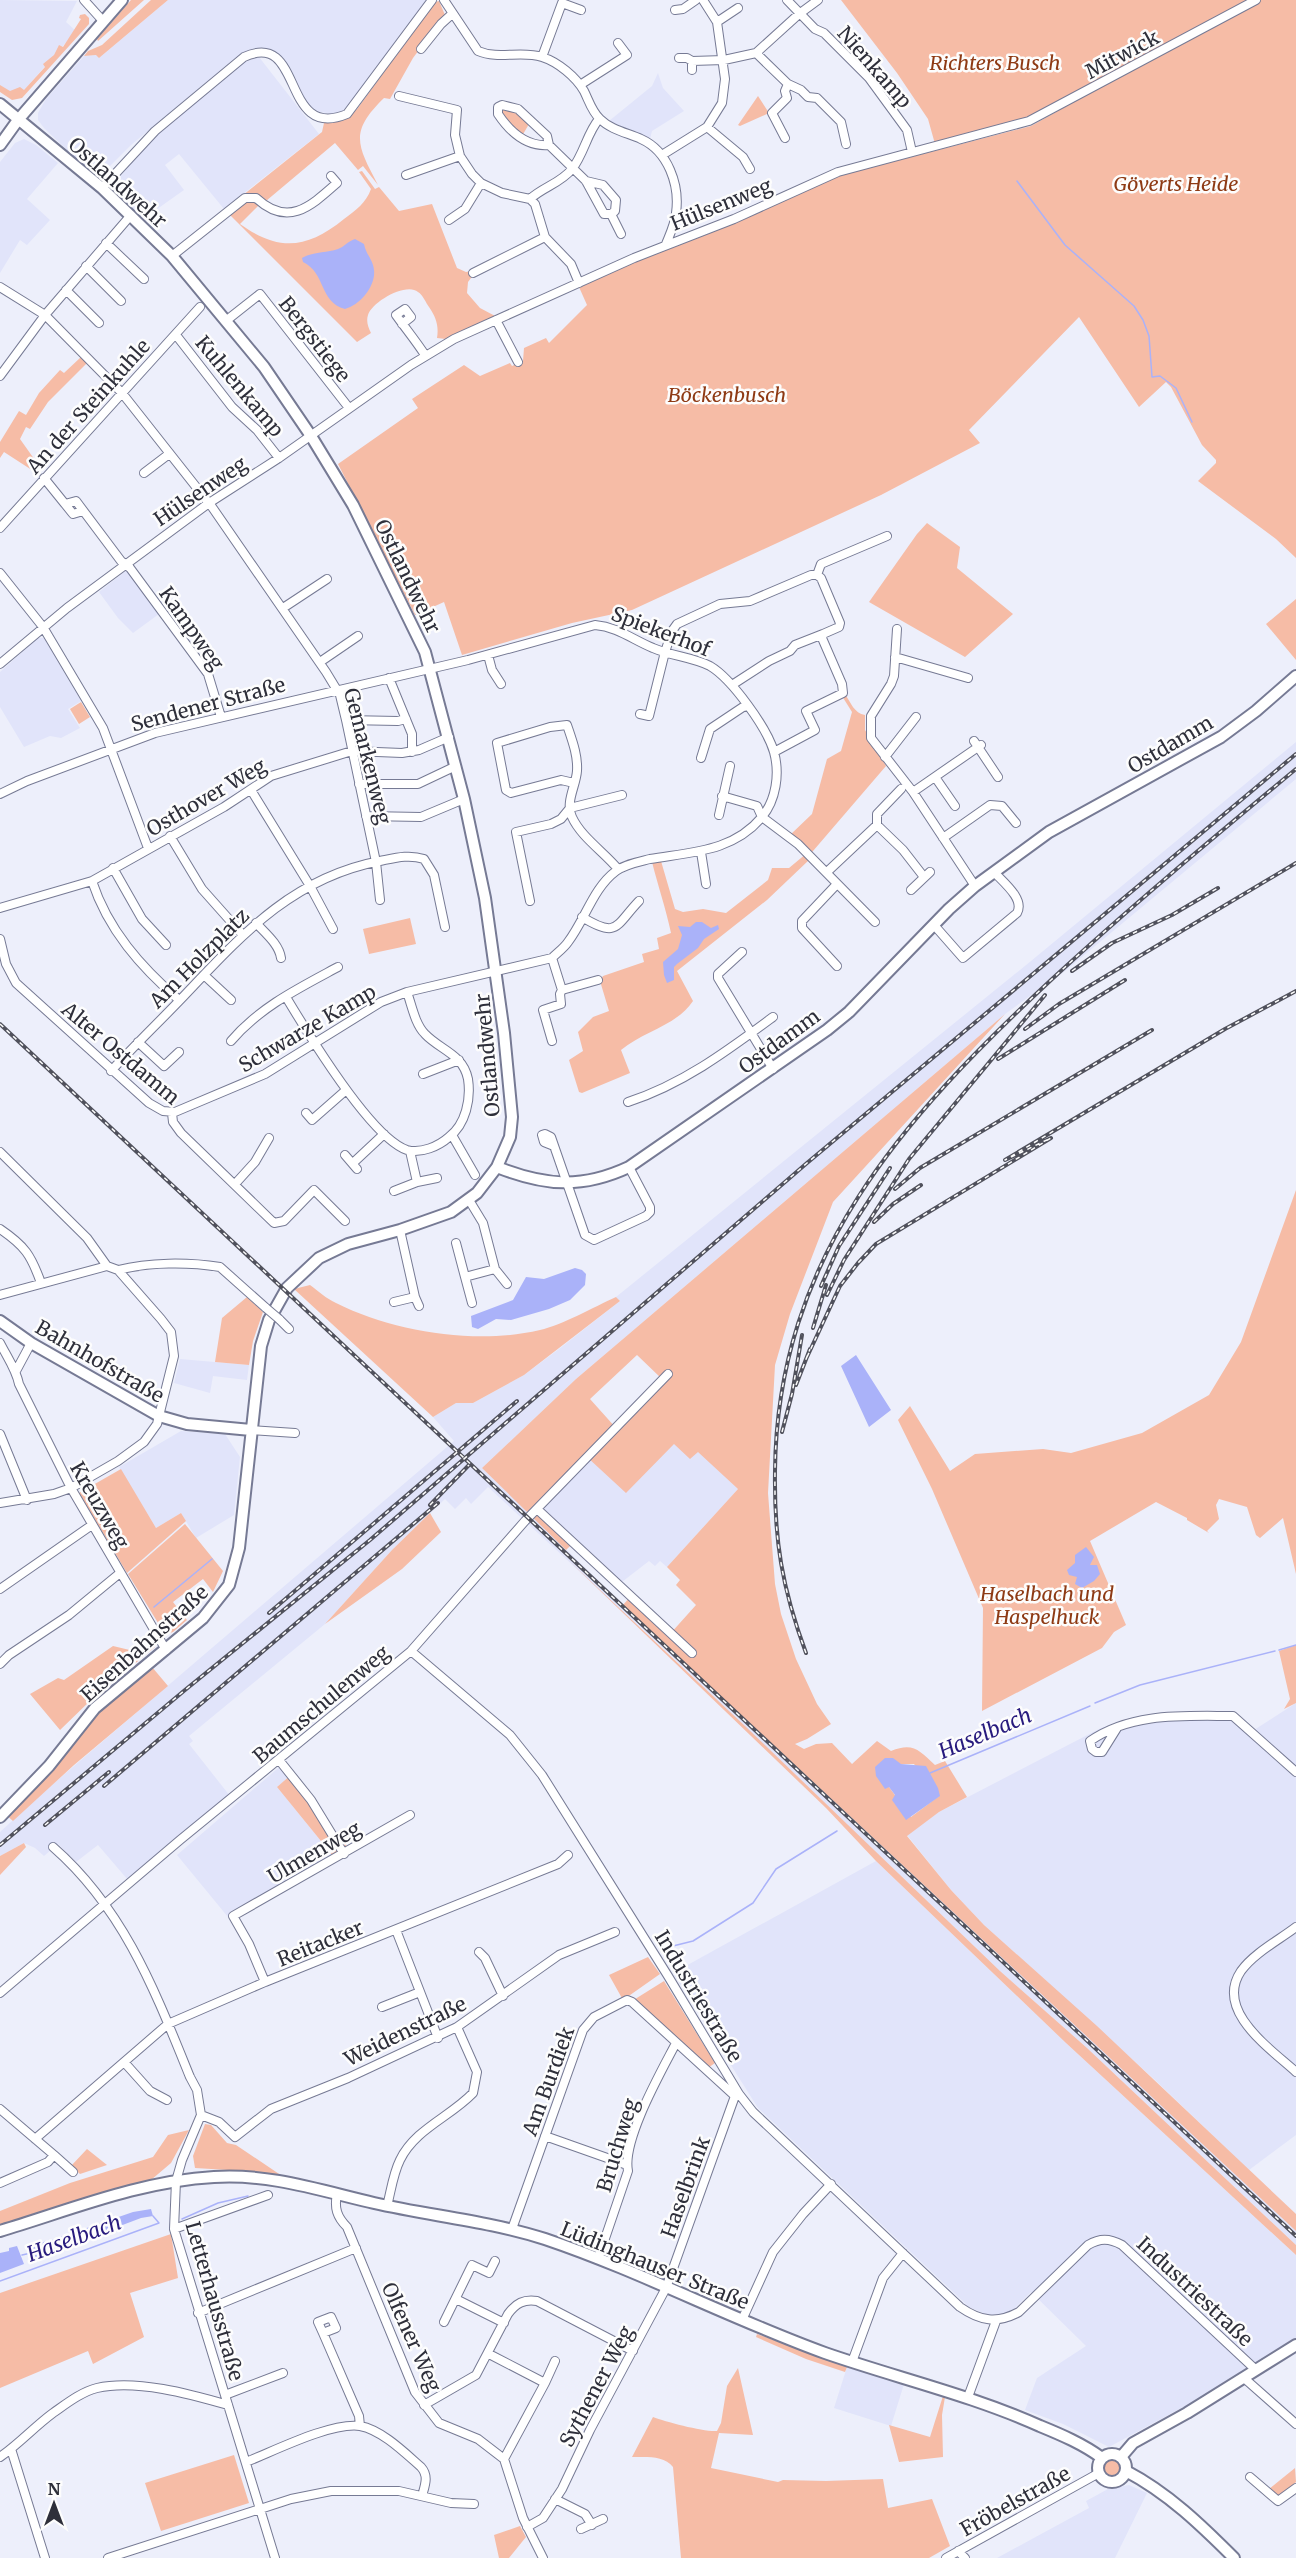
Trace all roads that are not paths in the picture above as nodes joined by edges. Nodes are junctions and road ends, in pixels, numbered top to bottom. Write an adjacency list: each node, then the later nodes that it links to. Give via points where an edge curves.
1 (84, 0): 15 (street)
2 (122, 0): 15 (street)
3 (432, 0): 48 (street, via 347,114 334,119 310,114 282,63 272,55 253,53 155,131)
4 (444, 0): 13 (street)
5 (696, 0): 12 (street)
6 (703, 0): 16 (street)
7 (787, 0): 14 (street, Nienkamp)
8 (818, 0): 14 (street)
9 (1256, 0): 35 (street, Mitwick, via 1029,121)
10 (738, 8): 16 (street)
11 (581, 10): 20 (street, via 562,3)
12 (675, 10)
13 (452, 14): 18 (street); 20 (street, via 478,51)
14 (799, 14): 19 (street); 39 (street, Nienkamp, via 869,78 907,130)
15 (103, 21): 32 (street)
16 (717, 22): 22 (street)
17 (618, 43): 26 (street, via 627,55)
18 (421, 49)
19 (756, 53): 22 (street); 25 (street)
20 (542, 57): 26 (street, via 564,69)
21 (679, 58): 23 (street)
22 (724, 60): 23 (street); 33 (street, via 722,103)
23 (692, 61): 24 (street)
24 (692, 70)
25 (788, 84): 27 (street); 29 (street)
26 (580, 85): 31 (street)
27 (797, 88): 29 (street); 36 (street, via 808,97 817,98 841,122)
28 (399, 96): 41 (street, via 457,110 455,135)
29 (787, 98): 34 (street, via 772,113)
30 (0, 104): 32 (street, Ostlandwehr)
31 (599, 119): 40 (street, via 653,145); 42 (street)
32 (18, 120): 37 (street); 48 (street, Ostlandwehr)
33 (707, 127): 40 (street); 43 (street, via 743,157)
34 (785, 138)
35 (966, 138): 39 (street, Hülsenweg)
36 (846, 144)
37 (0, 145)
38 (549, 145): 38 (street, via 547,136 518,110 498,106 498,114 516,136 540,146); 42 (street)
39 (912, 152): 56 (street, Hülsenweg, via 838,172 734,219)
40 (662, 155): 56 (street, via 673,177 677,202)
41 (460, 156): 44 (street); 47 (street)
42 (573, 169): 46 (street); 49 (street)
43 (750, 169)
44 (406, 175)
45 (331, 176): 57 (street, via 337,183 299,211 283,213 256,198 245,198)
46 (586, 181): 50 (street, via 600,209); 50 (street, via 603,185 616,200)
47 (481, 183): 49 (street); 52 (street, via 465,209)
48 (102, 188): 51 (street, Ostlandwehr)
49 (530, 199): 54 (street)
50 (611, 214): 53 (street)
51 (131, 215): 55 (street); 57 (street, Ostlandwehr)
52 (449, 220)
53 (621, 234)
54 (545, 237): 59 (street); 61 (street, via 571,264)
55 (106, 243): 58 (street); 60 (street)
56 (666, 244): 61 (street, Hülsenweg)
57 (172, 256): 67 (street, Ostlandwehr)
58 (86, 266): 63 (street); 64 (street)
59 (472, 273)
60 (144, 279)
61 (579, 283): 68 (street, Hülsenweg)
62 (0, 287): 66 (street, Gemarkenweg)
63 (66, 290): 66 (street); 69 (street)
64 (122, 301)
65 (200, 307): 71 (street, An der Steinkuhle)
66 (45, 315): 74 (street); 75 (street, Gemarkenweg)
67 (227, 320): 76 (street, Bergstiege, via 260,294); 77 (street, Ostlandwehr)
68 (496, 320): 72 (street, Hülsenweg); 73 (street)
69 (99, 323)
70 (402, 324): 72 (street)
71 (176, 335): 75 (street, An der Steinkuhle); 79 (street, Kuhlenkamp)
72 (425, 355): 76 (street, Hülsenweg)
73 (518, 362)
74 (0, 376)
75 (122, 393): 78 (street, Gemarkenweg); 81 (street, An der Steinkuhle)
76 (349, 408): 77 (street, Hülsenweg)
77 (310, 436): 79 (street, Hülsenweg); 99 (street, Ostlandwehr, via 353,505 411,620)
78 (170, 454): 80 (street); 82 (street, Gemarkenweg)
79 (279, 458): 82 (street, Hülsenweg)
80 (144, 473)
81 (44, 478): 83 (street, An der Steinkuhle); 85 (street, Kampweg, via 65,504 76,501)
82 (209, 503): 85 (street, Hülsenweg); 89 (street, Gemarkenweg)
83 (0, 528)
84 (887, 536): 87 (street, via 821,564)
85 (125, 564): 90 (street, Hülsenweg); 108 (street, Kampweg, via 208,674)
86 (0, 573): 90 (street)
87 (817, 575): 92 (street, via 840,623); 94 (street, via 750,601 720,604 689,617 672,631)
88 (327, 579): 89 (street)
89 (283, 608): 97 (street, Gemarkenweg)
90 (43, 627): 98 (street, Hülsenweg); 113 (street, via 98,717)
91 (897, 629): 96 (street)
92 (823, 634): 104 (street, via 795,645); 116 (street, via 843,693 806,711 815,730)
93 (358, 636): 97 (street)
94 (665, 652): 95 (street, Spiekerhof, via 608,626 595,625); 104 (street, Spiekerhof, via 708,666); 107 (street, via 649,716)
95 (488, 655): 99 (street, Spiekerhof); 103 (street)
96 (895, 657): 102 (street); 117 (street, via 891,684 871,716 871,738)
97 (320, 662): 105 (street, Gemarkenweg)
98 (0, 664)
99 (430, 667): 101 (street, Sendener Straße); 112 (street, Ostlandwehr)
100 (1296, 676): 147 (street, Ostdamm, via 1221,737 1049,832)
101 (389, 678): 105 (street, Sendener Straße); 110 (street)
102 (968, 678)
103 (501, 684)
104 (732, 685): 106 (street, Spiekerhof)
105 (335, 689): 108 (street, Sendener Straße); 111 (street, Gemarkenweg)
106 (748, 706): 116 (street, Spiekerhof); 118 (street, via 710,729)
107 (640, 714)
108 (221, 717): 113 (street, Sendener Straße)
109 (916, 717): 117 (street)
110 (406, 719): 111 (street); 115 (street, via 412,734)
111 (346, 720): 114 (street, Gemarkenweg)
112 (449, 737): 115 (street); 119 (street, Ostlandwehr)
113 (112, 748): 128 (street, Sendener Straße); 141 (street)
114 (352, 751): 115 (street, Osthover Weg); 124 (street, Gemarkenweg); 126 (street, Osthover Weg, via 271,776)
115 (412, 752)
116 (774, 752): 136 (street, Spiekerhof, via 776,781)
117 (885, 757): 127 (street)
118 (701, 758)
119 (456, 766): 124 (street, via 418,784); 131 (street, Ostlandwehr)
120 (730, 766): 130 (street)
121 (935, 777): 122 (street, via 978,745); 127 (street); 132 (street)
122 (998, 777)
123 (574, 783): 123 (street, via 575,753 567,725 497,743 506,790 510,793 561,780); 133 (street)
124 (359, 784): 135 (street, Gemarkenweg)
125 (901, 789): 138 (street, via 877,814)
126 (251, 790): 139 (street, Osthover Weg); 151 (street)
127 (913, 792): 140 (street)
128 (0, 794)
129 (622, 795): 133 (street)
130 (723, 796): 134 (street); 136 (street, via 757,806)
131 (464, 799): 135 (street, via 421,818); 172 (street, Ostlandwehr)
132 (955, 806)
133 (570, 808): 145 (street, via 577,827); 155 (street, via 551,824 516,832)
134 (719, 815)
135 (366, 816): 143 (street, Gemarkenweg)
136 (762, 817): 142 (street, Spiekerhof, via 732,842); 146 (street)
137 (1016, 824): 140 (street, via 1002,806 990,805)
138 (877, 825): 146 (street); 153 (street, via 927,875)
139 (170, 836): 141 (street, Osthover Weg); 164 (street, via 202,889)
140 (943, 838): 152 (street)
141 (148, 848): 144 (street, Osthover Weg)
142 (701, 852): 145 (street, Spiekerhof, via 634,862); 149 (street)
143 (376, 862): 151 (street, Am Holzplatz); 154 (street, Gemarkenweg); 162 (street, Am Holzplatz, via 408,856 424,859 434,874)
144 (114, 868): 148 (street, Osthover Weg); 166 (street, via 142,919)
145 (618, 869): 158 (street)
146 (827, 872): 150 (street)
147 (994, 872): 152 (street, Ostdamm); 161 (street, via 1019,901 1017,913 963,957)
148 (92, 881): 157 (street, Osthover Weg); 178 (street, via 109,921 127,948)
149 (706, 884)
150 (837, 884): 159 (street); 170 (street, via 802,921 802,928)
151 (310, 886): 160 (street, Am Holzplatz); 163 (street)
152 (975, 886): 161 (street, Ostdamm)
153 (911, 890)
154 (380, 900)
155 (530, 901)
156 (639, 901): 158 (street, via 611,929 605,930)
157 (0, 908)
158 (582, 917): 169 (street, via 568,942)
159 (875, 922)
160 (256, 923): 164 (street, Am Holzplatz); 168 (street, via 272,939)
161 (934, 925): 188 (street, Ostdamm, via 849,1012)
162 (445, 927)
163 (333, 929)
164 (242, 934): 173 (street, Am Holzplatz)
165 (0, 939): 189 (street, Alter Ostdamm, via 16,983)
166 (166, 945)
167 (742, 952): 181 (street, via 718,978)
168 (281, 958)
169 (552, 958): 172 (street); 175 (street)
170 (837, 966)
171 (338, 967): 177 (street)
172 (496, 971): 176 (street, Schwarze Kamp); 202 (street, Ostlandwehr, via 512,1117 510,1137)
173 (204, 975): 178 (street, Am Holzplatz); 179 (street)
174 (598, 980): 175 (street)
175 (562, 990): 183 (street, via 561,1004 543,1010)
176 (407, 992): 185 (street, Schwarze Kamp, via 381,1002); 187 (street, via 424,1034)
177 (286, 997): 182 (street, via 250,1019); 185 (street)
178 (179, 1000): 184 (street, Am Holzplatz)
179 (231, 1000)
180 (773, 1017): 181 (street)
181 (751, 1034): 188 (street); 192 (street, via 687,1077)
182 (231, 1041)
183 (552, 1041)
184 (138, 1042): 186 (street, via 166,1069); 189 (street, Am Holzplatz)
185 (315, 1042): 191 (street); 193 (street, Schwarze Kamp, via 246,1084)
186 (179, 1052)
187 (459, 1060): 190 (street); 196 (street, via 468,1079 467,1101 462,1122)
188 (772, 1069): 203 (street, Ostdamm)
189 (111, 1071): 193 (street, Alter Ostdamm, via 149,1103)
190 (423, 1074)
191 (345, 1091): 194 (street, via 312,1120); 195 (street)
192 (628, 1102)
193 (172, 1113): 208 (street, Alter Ostdamm, via 181,1133)
194 (306, 1113)
195 (384, 1134): 199 (street); 201 (street, via 355,1166)
196 (452, 1135): 199 (street, via 429,1148); 204 (street)
197 (269, 1138): 208 (street, via 255,1162)
198 (554, 1146): 207 (street)
199 (410, 1151): 206 (street)
200 (0, 1152): 215 (street, via 87,1238)
201 (345, 1155)
202 (497, 1167): 207 (street, Ostdamm, via 540,1182); 210 (street)
203 (629, 1167): 207 (street, Ostdamm, via 600,1178); 207 (street, via 650,1212 594,1240 585,1235)
204 (476, 1175)
205 (437, 1178): 206 (street)
206 (417, 1182): 209 (street)
207 (569, 1183)
208 (235, 1184): 211 (street, Alter Ostdamm, via 274,1223 285,1221 314,1190)
209 (394, 1191)
210 (469, 1200): 213 (street, via 451,1212); 216 (street, via 483,1222)
211 (345, 1221)
212 (0, 1229): 219 (street, via 18,1241 34,1260)
213 (400, 1230): 222 (street); 233 (street, via 348,1244 319,1258 287,1288 265,1332)
214 (456, 1244): 218 (street)
215 (107, 1266): 217 (street); 219 (street)
216 (495, 1269): 218 (street); 220 (street)
217 (118, 1270): 227 (street, bridge, via 166,1265 220,1266); 232 (street, via 161,1319 174,1341)
218 (465, 1277): 224 (street)
219 (41, 1283): 221 (street)
220 (507, 1284)
221 (0, 1295)
222 (415, 1297): 223 (street); 225 (street)
223 (394, 1302)
224 (472, 1303)
225 (419, 1306)
226 (0, 1321): 229 (street, Bahnhofstraße)
227 (290, 1329)
228 (0, 1343): 230 (street, Kreuzweg)
229 (31, 1343): 230 (street); 232 (street, Bahnhofstraße)
230 (16, 1371): 236 (street, Kreuzweg)
231 (668, 1374): 239 (street, Baumschulenweg)
232 (159, 1416): 233 (street, Bahnhofstraße, via 187,1424); 236 (street, via 144,1442)
233 (251, 1430): 234 (street, Bahnhofstraße); 243 (street, Eisenbahnstraße, via 234,1572 217,1603)
234 (295, 1433)
235 (0, 1434): 237 (street)
236 (70, 1488): 237 (street); 240 (street, Kreuzweg)
237 (27, 1500): 238 (street)
238 (0, 1503)
239 (537, 1509): 244 (street, Baumschulenweg); 245 (street)
240 (92, 1525): 241 (street, Kreuzweg); 242 (street)
241 (120, 1573): 243 (street, Kreuzweg); 246 (street)
242 (0, 1589)
243 (166, 1650): 251 (street, Eisenbahnstraße, via 95,1708 49,1766)
244 (411, 1651): 248 (street, Baumschulenweg); 282 (street, Industriestraße, via 510,1735 542,1775 742,2098)
245 (692, 1653)
246 (0, 1664)
247 (1117, 1728): 249 (street, via 1155,1716 1233,1716)
248 (279, 1760): 253 (street, via 311,1800); 255 (street, Baumschulenweg)
249 (1296, 1772)
250 (410, 1815): 253 (street, Ulmenweg)
251 (0, 1817)
252 (53, 1847): 255 (street)
253 (344, 1854): 260 (street, Ulmenweg, via 233,1916)
254 (568, 1855): 257 (street, Reitacker, via 558,1864)
255 (105, 1904): 262 (street, Baumschulenweg); 265 (street, via 151,1981)
256 (1296, 1927): 270 (street, via 1249,1963 1234,1986 1238,2011 1248,2026)
257 (396, 1930): 260 (street, Reitacker); 261 (street)
258 (615, 1932): 263 (street, Weidenstraße, via 559,1955)
259 (479, 1952): 263 (street)
260 (265, 1982): 265 (street, Reitacker)
261 (420, 1992): 264 (street); 267 (street)
262 (0, 1993)
263 (503, 1996): 266 (street, Weidenstraße)
264 (382, 2007)
265 (168, 2024): 269 (street, Reitacker); 274 (street, via 197,2090)
266 (457, 2027): 267 (street, Weidenstraße); 285 (street, via 477,2072 473,2093 407,2148 396,2169)
267 (438, 2038): 274 (street, Weidenstraße, via 271,2109 239,2136)
268 (676, 2043): 271 (street, Am Burdiek); 275 (street, Am Burdiek, via 630,2001 594,2017 583,2030); 278 (street, Bruchweg, via 650,2092)
269 (124, 2062): 272 (street, via 150,2091); 276 (street, Reitacker)
270 (1296, 2072)
271 (735, 2096): 293 (street, Haselbrink)
272 (167, 2100)
273 (0, 2109): 276 (street)
274 (201, 2115): 280 (street)
275 (545, 2136): 278 (street); 287 (street, Am Burdiek)
276 (35, 2139): 277 (street)
277 (54, 2155): 279 (street); 281 (street, via 48,2162)
278 (627, 2165): 291 (street, Bruchweg)
279 (73, 2172)
280 (176, 2181): 283 (street, Lüdinghauser Straße, via 243,2177); 286 (street, Letterhausstraße); 288 (street, Lüdinghauser Straße)
281 (0, 2183)
282 (831, 2184): 290 (street, Industriestraße); 296 (street, via 773,2252)
283 (337, 2194): 285 (street, Lüdinghauser Straße); 289 (street, Olfener Weg, via 334,2208)
284 (268, 2195): 286 (street)
285 (387, 2206): 287 (street, Lüdinghauser Straße)
286 (174, 2229): 295 (street, Letterhausstraße)
287 (512, 2229): 291 (street, Lüdinghauser Straße)
288 (0, 2231)
289 (356, 2248): 295 (street); 313 (street, Olfener Weg, via 406,2374)
290 (903, 2253): 297 (street, Industriestraße, via 960,2307 984,2320); 305 (street, via 883,2278)
291 (598, 2259): 293 (street, Lüdinghauser Straße)
292 (495, 2261): 294 (street, via 489,2273 472,2265)
293 (666, 2288): 296 (street, Lüdinghauser Straße); 302 (street, Sythener Weg)
294 (456, 2299): 298 (street); 299 (street)
295 (198, 2313): 310 (street, Letterhausstraße)
296 (742, 2320): 305 (street, Lüdinghauser Straße)
297 (996, 2321): 306 (street, Industriestraße, via 1019,2312 1088,2246 1110,2239 1122,2245); 311 (street)
298 (444, 2322)
299 (504, 2323): 302 (street, via 518,2303 537,2301); 303 (street)
300 (323, 2333): 300 (street, via 336,2328 331,2317 318,2322); 315 (street)
301 (1296, 2345): 306 (street)
302 (633, 2351): 327 (street, Sythener Weg)
303 (489, 2354): 309 (street); 313 (street, via 476,2375)
304 (555, 2361): 309 (street)
305 (852, 2362): 311 (street, Lüdinghauser Straße)
306 (1256, 2370): 308 (street)
307 (283, 2373): 310 (street, Letterhausstraße)
308 (1244, 2378): 314 (street); 318 (street, via 1133,2443)
309 (545, 2383): 320 (street)
310 (225, 2395): 312 (street, Letterhausstraße)
311 (968, 2397): 319 (street, Lüdinghauser Straße, via 1078,2442)
312 (228, 2405): 316 (street, via 140,2386 94,2389 52,2414); 321 (street, Letterhausstraße)
313 (424, 2405): 320 (street, Olfener Weg, via 439,2423 478,2439)
314 (1296, 2424)
315 (360, 2426): 321 (street, via 327,2430); 326 (street, via 382,2436 421,2467 426,2473)
316 (11, 2450): 317 (street); 335 (street)
317 (0, 2457)
318 (1121, 2457): 319 (street, via 1111,2454); 322 (street)
319 (1102, 2458): 323 (street)
320 (504, 2459): 332 (street)
321 (246, 2462): 329 (street, Letterhausstraße)
322 (1126, 2471): 323 (street, via 1113,2481); 341 (street, via 1181,2508)
323 (1099, 2473): 334 (street, Fröbelstraße)
324 (1250, 2477): 325 (street, via 1278,2501)
325 (1296, 2488)
326 (422, 2496): 328 (street); 329 (street, via 399,2491 348,2490 313,2494)
327 (555, 2499): 331 (street, via 585,2514); 332 (street, Sythener Weg, via 543,2518)
328 (474, 2504)
329 (261, 2510): 336 (street); 337 (street, Letterhausstraße)
330 (603, 2520): 331 (street)
331 (592, 2524): 333 (street)
332 (526, 2527): 338 (street)
333 (581, 2529)
334 (958, 2551): 339 (street, Fröbelstraße); 340 (street)
335 (45, 2558)
336 (108, 2558)
337 (275, 2558)
338 (543, 2558)
339 (946, 2558)
340 (965, 2558)
341 (1234, 2558)

